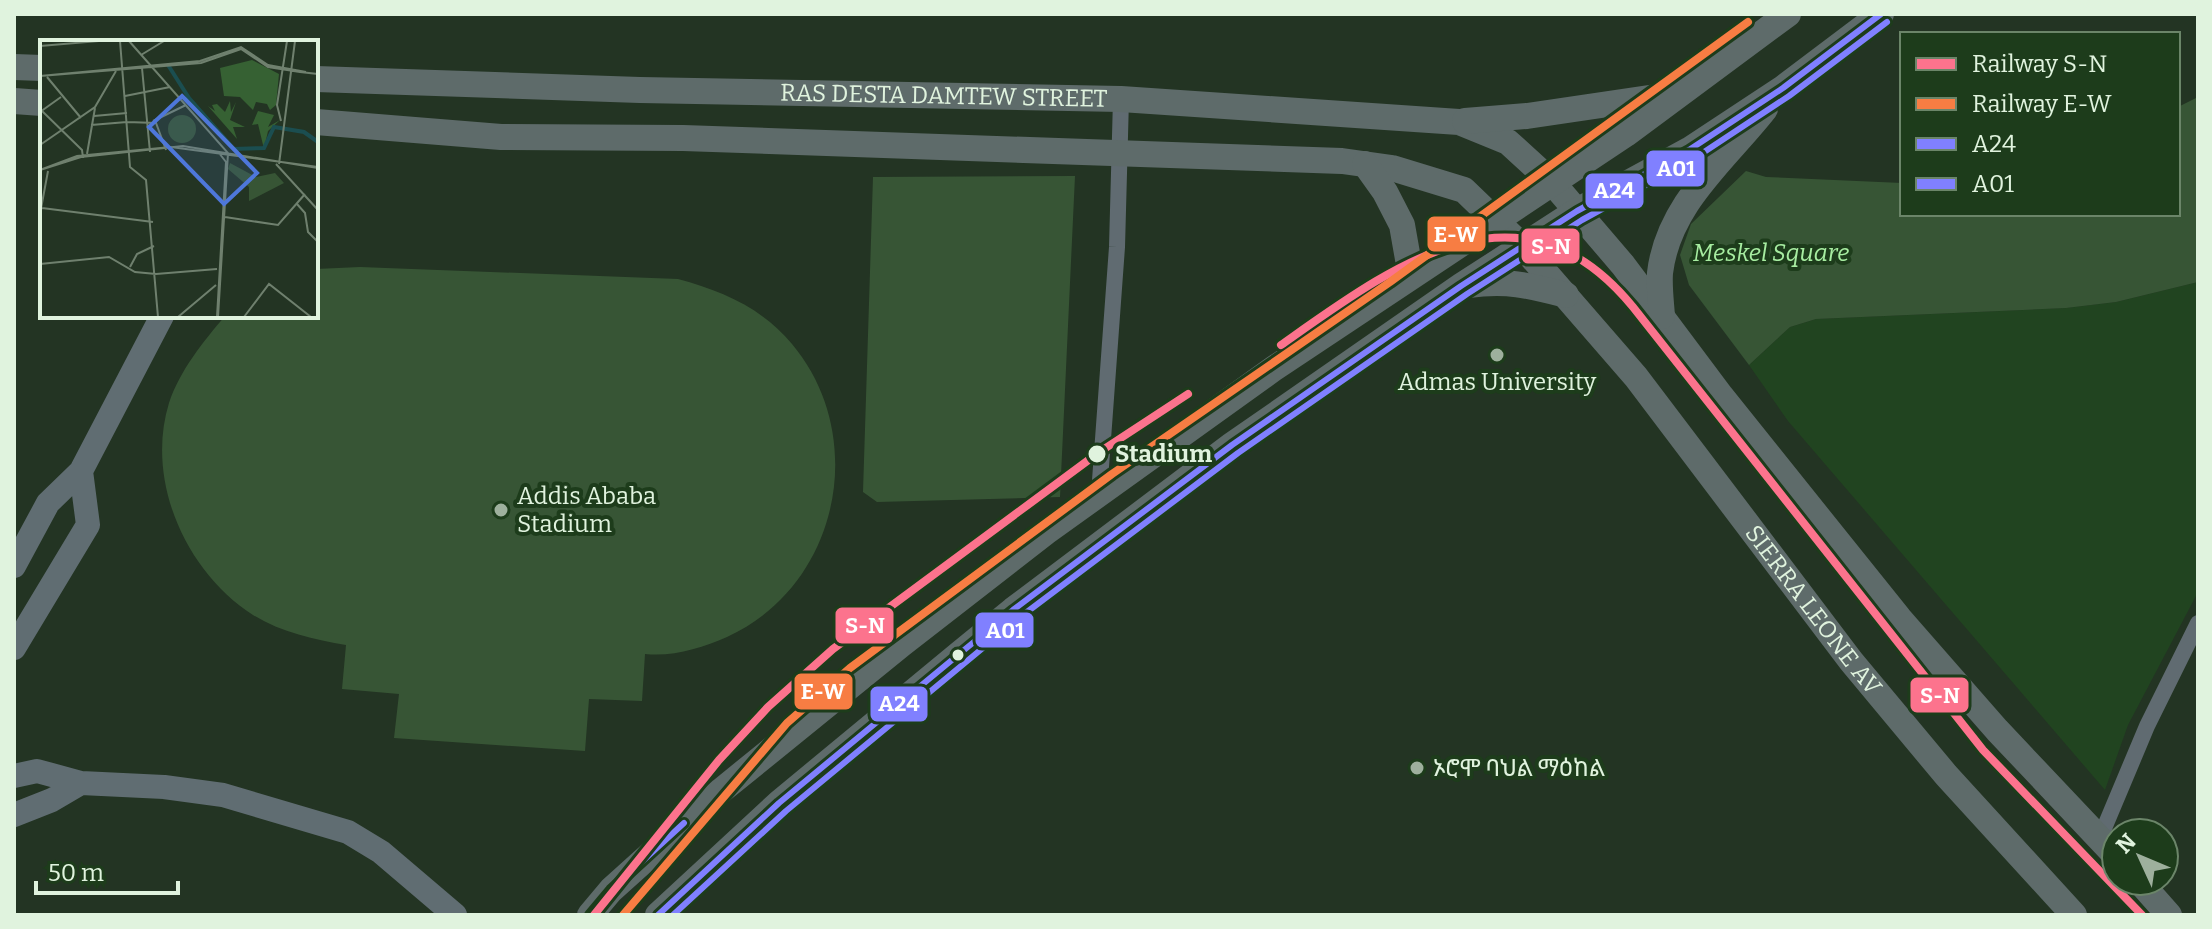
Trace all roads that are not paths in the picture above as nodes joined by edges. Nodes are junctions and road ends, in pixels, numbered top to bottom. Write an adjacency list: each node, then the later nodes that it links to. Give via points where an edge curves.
1 (1788, 14): 7 (main road)
2 (1881, 14): 6 (main road)
3 (14, 67): 4 (main road)
4 (40, 68)
5 (318, 79): 8 (main road, RAS DESTA DAMTEW STREET)
6 (1783, 88): 16 (main road, via 1689,150); 22 (main road, via 1683,208 1663,257)
7 (1679, 93): 12 (main road); 15 (main road)
8 (1121, 99): 12 (main road, RAS DESTA DAMTEW STREET); 13 (street)
9 (14, 101): 10 (main road)
10 (40, 103)
11 (318, 122): 13 (main road, RAS DESTA DAMTEW STREET, via 501,137)
12 (1459, 122): 15 (main road, RAS DESTA DAMTEW STREET, via 1508,142)
13 (1120, 152): 14 (main road, RAS DESTA DAMTEW STREET); 25 (street)
14 (1365, 164): 17 (main road, RAS DESTA DAMTEW STREET, via 1464,190); 19 (main road, via 1402,225)
15 (1552, 182): 16 (main road, RAS DESTA DAMTEW STREET); 17 (main road)
16 (1577, 211): 18 (main road); 22 (main road, RAS DESTA DAMTEW STREET)
17 (1495, 219): 18 (main road, RAS DESTA DAMTEW STREET); 19 (main road)
18 (1524, 248): 20 (main road); 21 (main road, SIERRA LEONE AV)
19 (1411, 276): 25 (main road)
20 (1461, 286): 21 (main road, via 1511,282); 37 (main road, via 1232,445 1013,610 779,803)
21 (1566, 295): 38 (main road, SIERRA LEONE AV, via 1636,377 1851,661)
22 (1662, 316): 33 (main road, RAS DESTA DAMTEW STREET, via 1899,618)
23 (161, 318): 24 (main road)
24 (81, 471): 26 (main road, via 48,503); 28 (main road, via 88,525)
25 (1099, 494): 36 (main road, via 753,763)
26 (14, 566)
27 (2198, 623): 32 (street, via 2136,752)
28 (14, 648)
29 (14, 776): 30 (main road, via 37,771)
30 (81, 783): 31 (main road); 35 (main road, via 223,795 348,832 381,852)
31 (14, 815)
32 (2117, 817)
33 (2100, 839)
34 (2153, 897): 39 (main road)
35 (455, 915)
36 (590, 915)
37 (658, 915)
38 (2074, 915)
39 (2169, 915)

